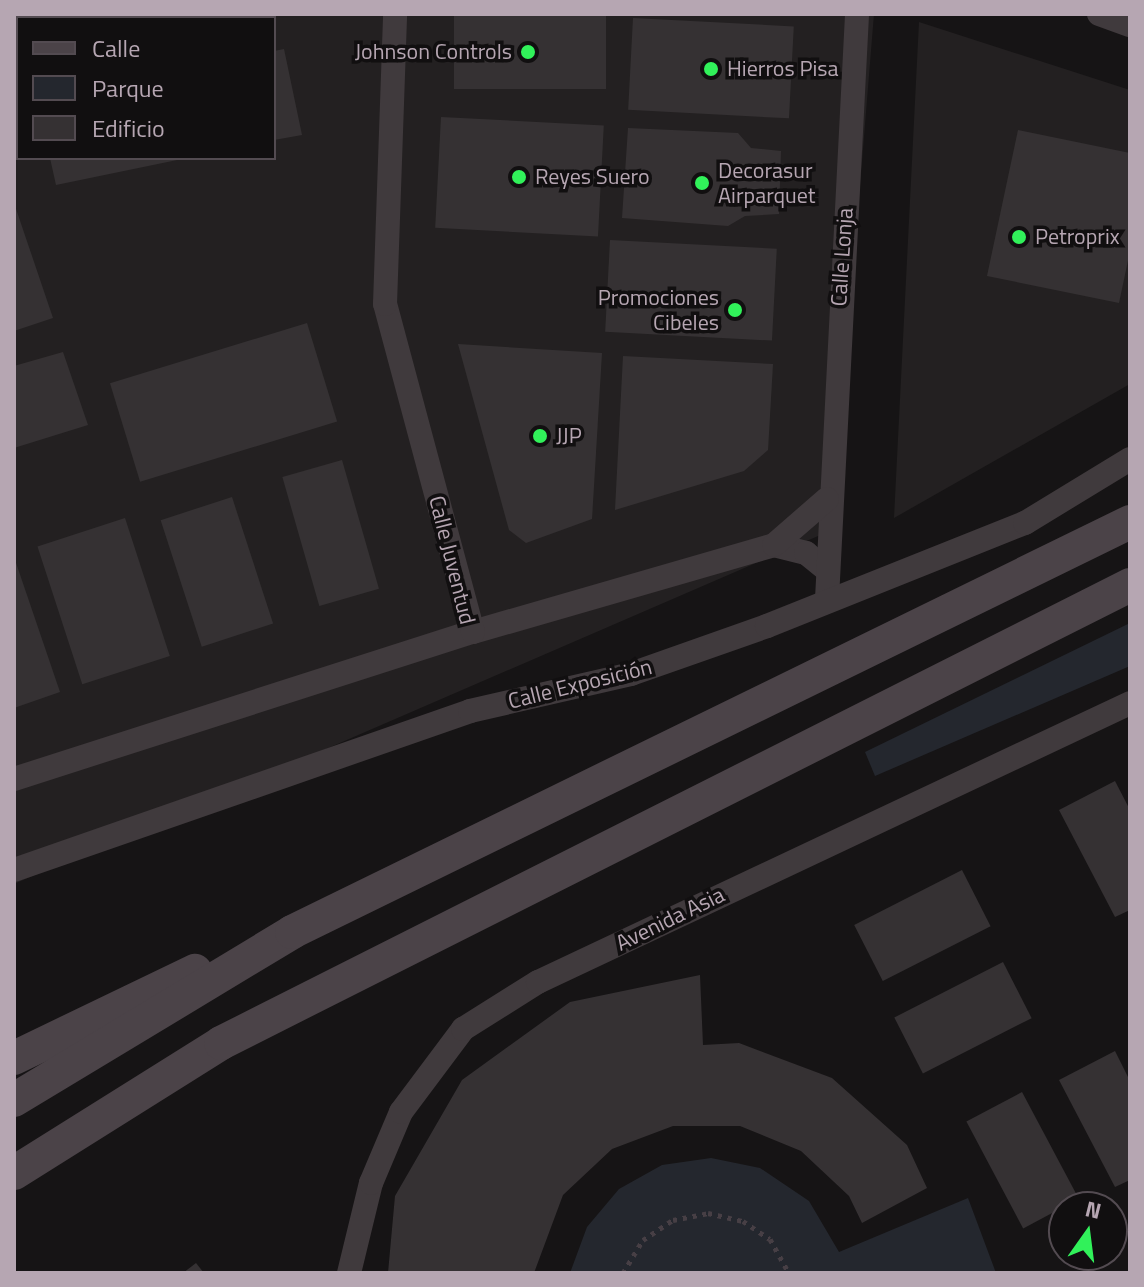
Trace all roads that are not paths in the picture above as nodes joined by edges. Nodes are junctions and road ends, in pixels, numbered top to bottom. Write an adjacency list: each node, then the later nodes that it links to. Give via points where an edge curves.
1 (395, 14): 12 (street, Calle Juventud, via 385,304)
2 (857, 14): 6 (street, Calle Lonja)
3 (1099, 14): 4 (street)
4 (1130, 25)
5 (1130, 459): 11 (street, Calle Exposición, via 1025,523)
6 (827, 499): 8 (street); 9 (street, Calle Lonja)
7 (1130, 522): 16 (main road)
8 (774, 545): 9 (street, via 806,553); 12 (street)
9 (827, 570): 11 (street, Calle Lonja)
10 (1130, 585): 19 (main road, via 221,1043)
11 (827, 599): 15 (street, Calle Exposición, via 631,674 470,711)
12 (473, 632): 14 (street, Calle Juventud)
13 (1130, 703): 22 (street, Avenida Asia, via 538,982 463,1029 401,1112 371,1183)
14 (14, 779)
15 (14, 870)
16 (292, 932): 17 (main road, via 125,999); 18 (main road)
17 (14, 1058)
18 (14, 1100)
19 (110, 1110): 20 (main road); 21 (main road)
20 (14, 1173)
21 (14, 1190)
22 (349, 1273)

